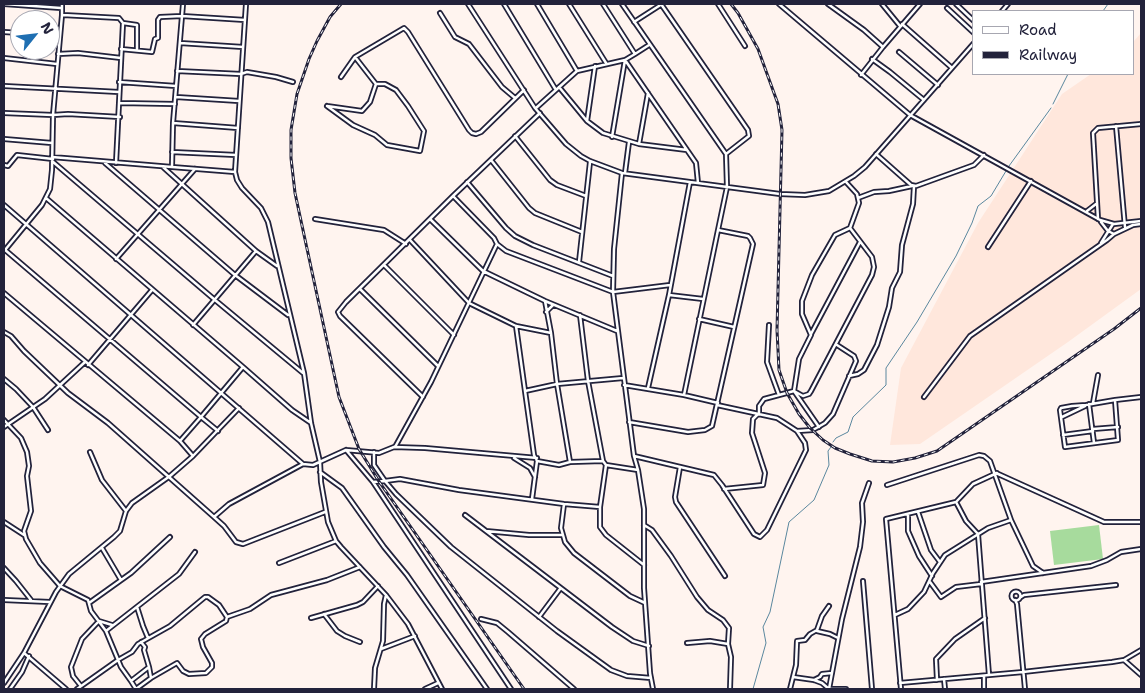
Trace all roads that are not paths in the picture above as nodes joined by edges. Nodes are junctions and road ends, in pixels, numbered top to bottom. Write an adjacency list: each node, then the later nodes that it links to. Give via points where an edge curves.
1 (4, 4): 18 (street)
2 (62, 4): 18 (street)
3 (183, 4): 22 (street)
4 (246, 4): 24 (street)
5 (468, 4): 64 (street)
6 (504, 4): 63 (street)
7 (537, 4): 52 (street)
8 (569, 4): 47 (street)
9 (603, 4): 40 (street)
10 (622, 4): 25 (street)
11 (662, 4): 25 (street); 92 (street, via 749,133)
12 (718, 4): 33 (street)
13 (779, 4): 54 (street)
14 (828, 4): 34 (street)
15 (883, 4): 27 (street)
16 (920, 4): 27 (street)
17 (956, 4): 23 (street)
18 (61, 8): 21 (street)
19 (947, 8): 28 (street)
20 (440, 13): 68 (street, via 455,37 469,44 502,87)
21 (62, 15): 26 (street, via 119,18); 29 (street)
22 (182, 16): 24 (street); 30 (street); 37 (street, via 158,18 158,38 152,52)
23 (972, 19)
24 (245, 20): 35 (street)
25 (634, 22): 31 (street)
26 (123, 23): 36 (street); 37 (street, via 137,25)
27 (901, 25): 34 (street); 50 (street)
28 (972, 31)
29 (60, 36)
30 (180, 43): 35 (street); 51 (street)
31 (649, 45): 40 (street); 92 (street)
32 (972, 45): 50 (street)
33 (745, 46)
34 (882, 46): 44 (street)
35 (243, 47): 53 (street)
36 (121, 49): 37 (street); 43 (street)
37 (137, 49)
38 (899, 52): 59 (street)
39 (60, 54): 43 (street)
40 (635, 54): 46 (street)
41 (354, 57): 55 (street); 58 (street); 68 (street, via 402,28 406,30 472,134 481,132)
42 (4, 58): 48 (street)
43 (121, 58): 56 (street)
44 (872, 59): 54 (street); 69 (street)
45 (57, 60): 48 (street)
46 (625, 60): 47 (street); 66 (street); 85 (street)
47 (606, 63): 49 (street)
48 (57, 64): 62 (street)
49 (595, 66): 52 (street); 79 (street)
50 (952, 68): 59 (street)
51 (177, 71): 53 (street); 61 (street)
52 (577, 71): 63 (street)
53 (241, 74): 57 (street, via 276,76); 70 (street)
54 (861, 75): 77 (street)
55 (341, 77)
56 (119, 82): 61 (street); 65 (street)
57 (293, 82)
58 (376, 84): 58 (street, via 370,102 362,111 327,106 353,126 375,135 387,145 420,151 424,131 408,106 396,90 385,84)
59 (938, 85): 69 (street)
60 (4, 86): 62 (street)
61 (176, 86): 67 (street)
62 (55, 88): 65 (street); 76 (street)
63 (558, 88): 73 (street); 79 (street)
64 (524, 90): 68 (street); 73 (street)
65 (119, 92): 71 (street)
66 (648, 94): 89 (street); 90 (street)
67 (176, 97): 70 (street); 72 (street)
68 (515, 98)
69 (924, 100): 77 (street)
70 (240, 101): 83 (street)
71 (120, 103): 72 (street); 78 (street)
72 (175, 104): 80 (street)
73 (536, 108): 75 (street)
74 (4, 113): 76 (street)
75 (540, 114): 84 (street); 98 (street, via 566,144)
76 (53, 115): 78 (street); 88 (street)
77 (910, 115): 93 (street); 95 (street)
78 (120, 117): 100 (street)
79 (587, 121): 85 (street)
80 (173, 123): 83 (street); 91 (street)
81 (1141, 124): 82 (street)
82 (1116, 126): 119 (street, via 1098,128 1093,133); 127 (street)
83 (238, 128): 94 (street)
84 (515, 136): 97 (street); 116 (street, via 550,180)
85 (612, 137): 87 (street)
86 (4, 139): 88 (street)
87 (630, 142): 89 (street); 106 (street)
88 (52, 144): 96 (street)
89 (639, 144): 90 (street)
90 (687, 150): 111 (street, via 698,167)
91 (172, 152): 94 (street); 103 (street)
92 (726, 154): 114 (street)
93 (876, 154): 109 (street); 113 (street)
94 (236, 155): 105 (street)
95 (984, 156): 110 (street); 113 (street, via 974,165)
96 (52, 159): 99 (street); 101 (street, via 17,155 8,166); 117 (street, via 52,180); 136 (street)
97 (491, 160): 107 (street); 135 (street, via 535,213)
98 (590, 161): 106 (street); 116 (street)
99 (105, 163): 100 (street); 121 (street)
100 (116, 163): 102 (street)
101 (4, 165)
102 (164, 167): 103 (street); 112 (street)
103 (172, 168): 104 (street)
104 (195, 169): 105 (street); 112 (street)
105 (235, 172): 149 (street, via 242,188 265,213)
106 (624, 173): 108 (street); 153 (street)
107 (467, 182): 115 (street); 148 (street, via 510,233)
108 (690, 182): 111 (street); 154 (street)
109 (846, 182): 114 (street, via 805,195); 118 (street)
110 (1031, 182): 122 (street); 144 (street)
111 (698, 183): 114 (street)
112 (181, 184): 121 (street); 146 (street)
113 (914, 186): 118 (street, via 874,192); 187 (street, via 900,272 892,288 890,307 864,370)
114 (727, 188): 133 (street)
115 (453, 196): 124 (street); 142 (street)
116 (586, 196): 135 (street)
117 (46, 198): 129 (street); 147 (street)
118 (858, 198): 130 (street, via 859,208)
119 (1097, 203): 122 (street); 125 (street)
120 (4, 205): 129 (street)
121 (158, 209): 136 (street); 152 (street)
122 (1086, 212): 125 (street)
123 (315, 219): 141 (street, via 384,230)
124 (430, 219): 139 (street); 151 (street)
125 (1099, 220): 128 (street); 131 (street)
126 (1141, 222): 127 (street); 132 (street)
127 (1125, 223): 128 (street); 132 (street)
128 (1114, 224): 134 (street)
129 (26, 225): 145 (street); 166 (street)
130 (850, 228): 140 (street); 178 (street, via 834,235 804,294 802,314)
131 (1106, 228): 134 (street); 138 (street)
132 (1125, 228): 137 (street)
133 (718, 230): 160 (street); 173 (street, via 748,236 753,244)
134 (1108, 231): 137 (street); 138 (street)
135 (582, 232): 148 (street)
136 (137, 233): 147 (street); 161 (street)
137 (1114, 234): 143 (street)
138 (1105, 237): 143 (street)
139 (410, 240): 141 (street); 163 (street)
140 (860, 242): 178 (street); 180 (street, via 872,257 874,267)
141 (406, 244): 150 (street)
142 (497, 244): 151 (street); 157 (street, via 506,251)
143 (1100, 244): 201 (street, via 970,336)
144 (988, 247)
145 (4, 250): 179 (street)
146 (256, 251): 149 (street); 152 (street)
147 (116, 259): 156 (street)
148 (579, 262): 153 (street)
149 (277, 266): 168 (street)
150 (384, 266): 155 (street); 177 (street)
151 (483, 271): 162 (street); 163 (street)
152 (235, 275): 161 (street); 168 (street)
153 (613, 276): 157 (street)
154 (670, 285): 157 (street); 159 (street)
155 (360, 289): 183 (street); 200 (street, via 338,314)
156 (152, 290): 166 (street); 171 (street)
157 (613, 292): 174 (street)
158 (4, 293): 181 (street)
159 (669, 295): 160 (street); 194 (street)
160 (703, 299): 169 (street)
161 (214, 300): 171 (street); 185 (street)
162 (545, 301): 164 (street); 165 (street)
163 (469, 304): 172 (street); 177 (street)
164 (553, 305): 165 (street); 167 (street)
165 (546, 312): 176 (street)
166 (131, 315): 179 (street); 197 (street)
167 (580, 315): 174 (street); 190 (street)
168 (290, 316): 185 (street)
169 (699, 320): 173 (street); 198 (street)
170 (769, 324): 199 (street, via 767,362)
171 (193, 325): 184 (street)
172 (516, 326): 176 (street); 195 (street)
173 (734, 327): 204 (street)
174 (617, 331): 188 (street)
175 (4, 332): 193 (street)
176 (552, 333): 191 (street)
177 (454, 335): 183 (street)
178 (811, 335): 196 (street, via 799,359)
179 (110, 340): 182 (street); 209 (street)
180 (836, 344): 187 (street, via 855,358); 196 (street, via 809,394 803,396)
181 (85, 362): 182 (street); 193 (street)
182 (88, 365): 223 (street)
183 (438, 366): 200 (street)
184 (243, 367): 197 (street); 213 (street)
185 (304, 373): 213 (street)
186 (1098, 375): 205 (street)
187 (849, 376): 216 (street, via 833,414)
188 (623, 378): 190 (street); 192 (street)
189 (4, 379): 206 (street)
190 (588, 381): 191 (street); 233 (street)
191 (557, 384): 195 (street); 235 (street)
192 (624, 384): 194 (street); 212 (street)
193 (60, 385): 206 (street); 242 (street)
194 (648, 388): 198 (street)
195 (525, 391): 232 (street)
196 (794, 391): 199 (street); 216 (street)
197 (222, 392): 207 (street); 209 (street)
198 (684, 395): 204 (street)
199 (779, 395): 208 (street, via 762,400)
200 (422, 397): 225 (street)
201 (924, 397)
202 (1141, 397): 203 (street)
203 (1115, 400): 205 (street); 217 (street)
204 (718, 404): 208 (street); 212 (street, via 712,426 700,432)
205 (1089, 404): 210 (street); 210 (street, via 1061,408); 219 (street)
206 (32, 407): 214 (street); 218 (street)
207 (240, 408): 220 (street); 236 (street)
208 (759, 413): 221 (street, via 781,420); 248 (street, via 753,419 752,434 765,473 764,483 761,486)
209 (201, 417): 220 (street); 223 (street)
210 (1062, 417): 222 (street)
211 (4, 420): 214 (street)
212 (629, 422): 231 (street)
213 (311, 423): 234 (street)
214 (7, 424): 215 (street); 266 (street, via 25,445 28,459 31,511)
215 (4, 427)
216 (819, 427): 221 (street)
217 (1118, 427): 219 (street); 224 (street, via 1118,440)
218 (48, 430)
219 (1093, 430): 222 (street); 224 (street)
220 (218, 431): 230 (street)
221 (797, 431): 248 (street, via 806,450 763,536 756,536)
222 (1064, 435): 224 (street, via 1066,448)
223 (180, 442): 230 (street)
224 (1094, 443)
225 (394, 447): 228 (street); 229 (street)
226 (346, 450): 228 (street); 234 (street); 245 (street)
227 (90, 452): 253 (street, via 102,480)
228 (374, 452): 244 (street, via 374,464)
229 (508, 455): 232 (street); 243 (street, via 530,468)
230 (193, 456): 242 (street)
231 (634, 456): 238 (street); 239 (street)
232 (537, 460): 235 (street, via 559,465); 243 (street)
233 (602, 461): 235 (street); 237 (street)
234 (320, 462): 236 (street); 240 (street)
235 (570, 462)
236 (303, 464): 258 (street, via 229,504)
237 (606, 465): 239 (street); 252 (street)
238 (680, 466): 248 (street, via 710,473); 278 (street, via 676,502)
239 (638, 470): 262 (street)
240 (320, 472): 254 (street); 349 (street, via 342,488)
241 (995, 473): 247 (street, via 988,459 979,455); 250 (street, via 973,484); 259 (street); 261 (street, via 1104,522)
242 (170, 476): 253 (street, via 142,495); 258 (street)
243 (535, 476): 249 (street)
244 (385, 481): 245 (street); 249 (street, via 400,479); 302 (street, via 451,547)
245 (373, 482): 350 (street)
246 (869, 483): 311 (street, via 862,503 860,548)
247 (887, 485)
248 (724, 489)
249 (532, 499): 251 (street)
250 (956, 502): 255 (street); 264 (street, via 966,521)
251 (564, 504): 252 (street); 265 (street)
252 (600, 507): 274 (street, via 602,532)
253 (126, 511): 269 (street, via 120,531)
254 (325, 512): 258 (street, via 243,544 236,542); 268 (street)
255 (918, 512): 256 (street); 272 (street, via 931,550)
256 (908, 514): 279 (street, via 908,531); 300 (street, via 886,519)
257 (464, 515): 263 (street)
258 (214, 517)
259 (1011, 520): 264 (street); 277 (street, via 1033,566)
260 (4, 522): 266 (street)
261 (1141, 522)
262 (644, 525): 274 (street); 315 (street, via 652,530 671,556 695,595 727,624)
263 (486, 531): 265 (street); 287 (street)
264 (978, 534): 272 (street); 283 (street)
265 (563, 535): 295 (street, via 574,553 630,596)
266 (24, 536): 285 (street)
267 (170, 537): 280 (street)
268 (336, 541): 273 (street); 275 (street)
269 (102, 548): 280 (street); 285 (street, via 76,568)
270 (1141, 549): 277 (street, via 1121,552 1091,566)
271 (195, 552): 298 (street, via 179,574)
272 (940, 562): 279 (street)
273 (279, 563)
274 (644, 565): 295 (street)
275 (360, 567): 286 (street); 301 (street, via 271,595 250,609)
276 (4, 568): 291 (street)
277 (1043, 573): 283 (street)
278 (725, 576)
279 (932, 576): 282 (street)
280 (121, 580): 294 (street)
281 (863, 581): 357 (street)
282 (930, 582): 283 (street, via 941,597 956,587); 300 (street, via 912,605)
283 (981, 583): 305 (street)
284 (1116, 585): 289 (street)
285 (60, 586): 293 (street); 294 (street)
286 (378, 586): 288 (street); 299 (street, via 358,605)
287 (560, 589): 302 (street); 316 (street, via 633,641)
288 (386, 595): 310 (street); 317 (street)
289 (1021, 597): 292 (street); 292 (street, via 1020,592 1015,591 1012,594); 296 (street)
290 (4, 600): 291 (street)
291 (31, 600): 293 (street)
292 (1015, 600): 296 (street)
293 (50, 602): 319 (street)
294 (89, 603): 306 (street)
295 (645, 603): 316 (street)
296 (1017, 604): 324 (street)
297 (829, 606): 309 (street)
298 (137, 607): 307 (street); 312 (street, via 149,637)
299 (324, 614): 303 (street); 313 (street, via 337,631)
300 (895, 615): 338 (street)
301 (227, 617): 312 (street, via 219,605 206,596 164,630); 330 (street, via 201,639 212,663 210,670 190,674 177,663)
302 (539, 617): 331 (street, via 611,670 627,676)
303 (311, 618)
304 (481, 618): 351 (street, via 497,623)
305 (985, 618): 326 (street); 334 (street, via 955,639 936,659)
306 (99, 621): 307 (street); 308 (street); 340 (street, via 84,636 72,662 71,671)
307 (112, 625): 308 (street)
308 (106, 631): 321 (street)
309 (816, 631): 311 (street); 329 (street, via 805,640 796,641)
310 (415, 636): 317 (street); 337 (street)
311 (838, 638): 325 (street)
312 (141, 642): 321 (street); 323 (street)
313 (360, 642)
314 (687, 643): 315 (street, via 710,641)
315 (728, 644): 353 (street)
316 (649, 646): 331 (street)
317 (380, 649): 346 (street)
318 (1141, 650): 322 (street)
319 (24, 653): 320 (street); 336 (street)
320 (29, 656): 339 (street); 341 (street)
321 (118, 660): 335 (street); 340 (street)
322 (1124, 660): 324 (street); 327 (street)
323 (149, 667): 330 (street); 335 (street)
324 (1023, 672): 326 (street); 361 (street)
325 (832, 673): 333 (street, via 822,674); 355 (street)
326 (989, 675): 328 (street)
327 (1141, 675)
328 (984, 676): 332 (street); 360 (street)
329 (793, 677): 333 (street); 354 (street)
330 (151, 678): 345 (street)
331 (651, 678): 352 (street)
332 (944, 679): 334 (street); 359 (street)
333 (814, 680): 355 (street)
334 (937, 680): 338 (street)
335 (131, 681): 345 (street)
336 (4, 682)
337 (438, 683): 347 (street); 348 (street)
338 (900, 683): 358 (street)
339 (62, 686): 342 (street); 343 (street)
340 (81, 686): 344 (street)
341 (10, 689)
342 (59, 689)
343 (66, 689)
344 (77, 689)
345 (136, 689)
346 (374, 689)
347 (426, 689)
348 (442, 689)
349 (487, 689)
350 (511, 689)
351 (574, 689)
352 (653, 689)
353 (730, 689)
354 (790, 689)
355 (829, 689): 356 (street)
356 (846, 689)
357 (872, 689)
358 (901, 689)
359 (945, 689)
360 (984, 689)
361 (1025, 689)

